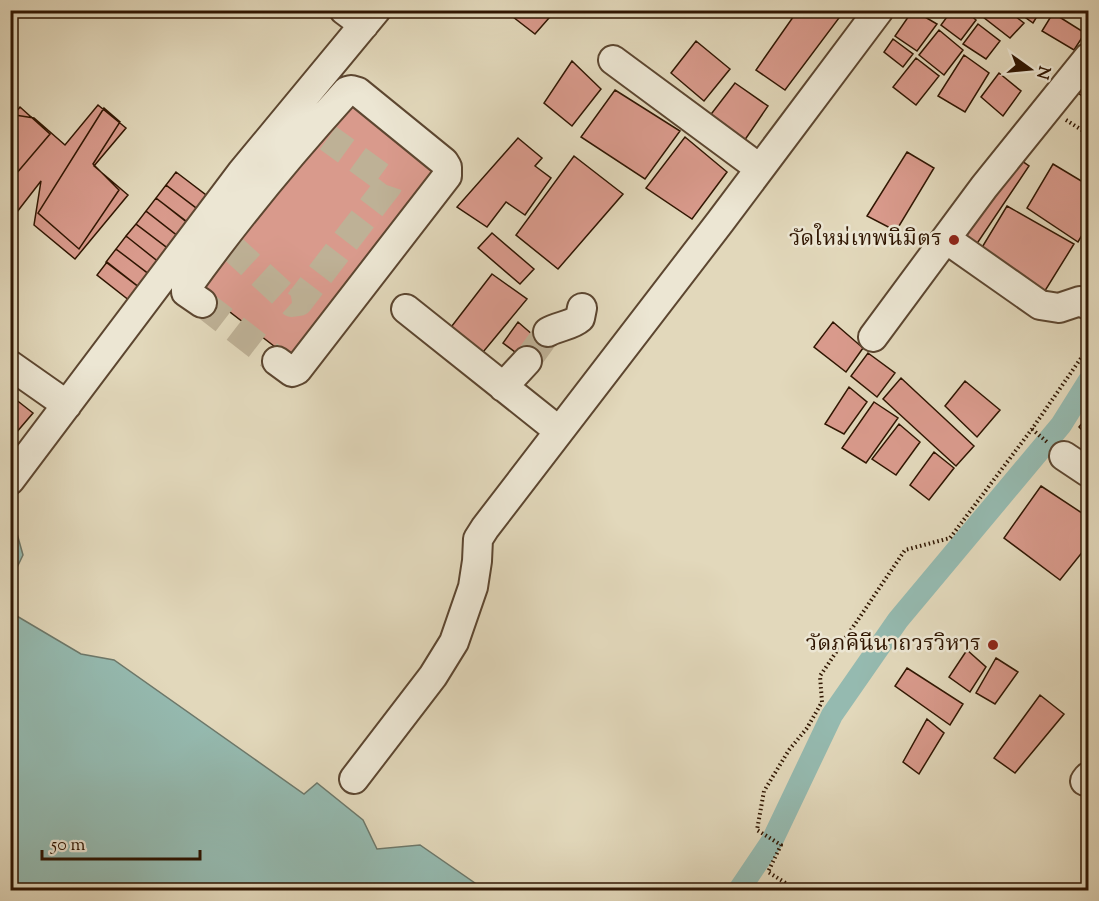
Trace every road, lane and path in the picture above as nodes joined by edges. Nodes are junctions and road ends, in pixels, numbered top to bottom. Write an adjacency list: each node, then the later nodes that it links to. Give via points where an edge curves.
1 (879, 10): 6 (street)
2 (361, 16): 5 (street)
3 (1089, 58): 7 (street)
4 (613, 60): 6 (street)
5 (304, 128): 8 (street, via 226,243 186,290); 15 (street, via 347,91 355,91 444,162 448,172 297,370 292,372); 19 (street, via 242,172)
6 (759, 168): 20 (street)
7 (946, 239): 9 (street, via 1040,305 1059,308 1080,301); 13 (street)
8 (202, 303)
9 (1089, 305)
10 (582, 308): 12 (street, via 576,321)
11 (406, 309): 18 (street)
12 (548, 333)
13 (873, 337)
14 (1089, 348): 25 (path, via 950,538 905,550 820,676 822,702 764,791 757,831 781,845 768,872)
15 (277, 361)
16 (527, 361): 18 (street)
17 (10, 365): 19 (street)
18 (503, 387): 20 (street)
19 (67, 405): 23 (street)
20 (559, 431): 24 (street, via 478,539 473,587 454,642 433,676)
21 (1064, 456): 22 (street)
22 (1089, 472)
23 (10, 480)
24 (354, 778)
25 (797, 891)

